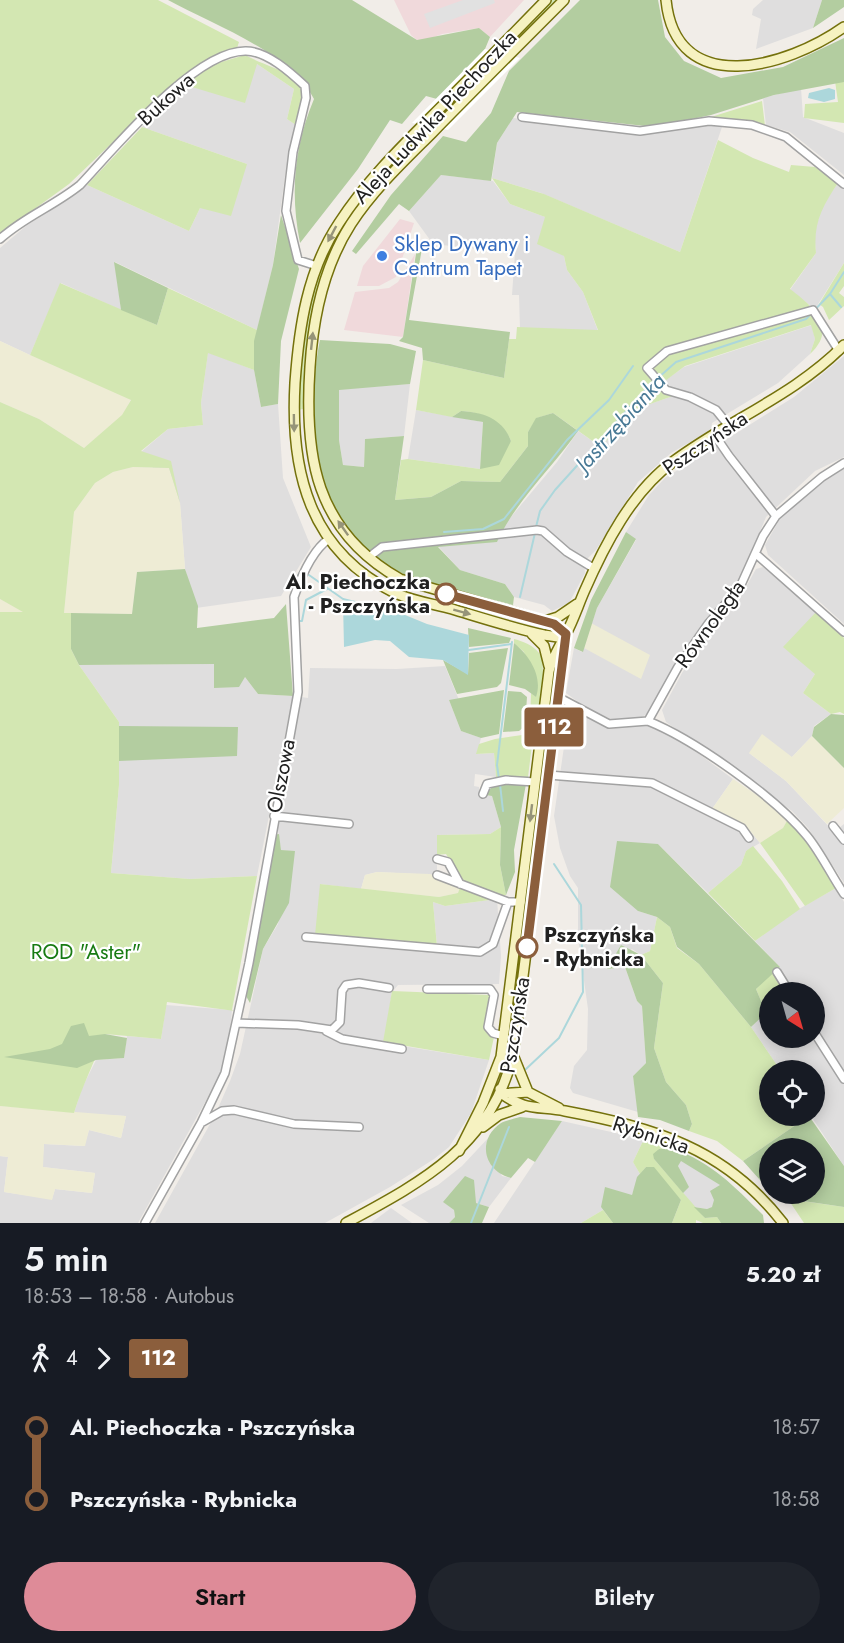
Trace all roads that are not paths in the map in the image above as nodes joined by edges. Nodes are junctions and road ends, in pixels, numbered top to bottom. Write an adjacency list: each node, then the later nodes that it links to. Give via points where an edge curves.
1 (546, 0): 8 (main road, Aleja Ludwika Piechoczka, one-way to 8, via 358,195)
2 (564, 0): 16 (main road, Aleja Ludwika Piechoczka, one-way to 2, via 336,518 313,465 307,422 313,333 324,284 350,225 387,178)
3 (666, 0): 4 (main road, via 677,39 697,58 722,66 775,60 826,40)
4 (844, 27)
5 (522, 117): 6 (street, via 640,131 709,121 752,125 786,137)
6 (844, 184)
7 (0, 239): 8 (street, Bukowa, via 80,185 180,82 236,52 249,50 278,64 305,86 286,211 298,260)
8 (316, 266): 14 (main road, Aleja Ludwika Piechoczka, one-way to 14, via 299,334 294,425 303,486)
9 (841, 348): 10 (main road, Pszczyńska, via 783,393); 10 (street, via 815,313 667,351 647,368 666,390 716,410)
10 (729, 426): 11 (main road, Pszczyńska)
11 (714, 434): 13 (street); 17 (main road, Pszczyńska, via 675,460 650,483)
12 (844, 463): 13 (street, Równoległa)
13 (776, 516): 15 (street, Równoległa)
14 (329, 538): 20 (main road, Aleja Ludwika Piechoczka, one-way to 20, via 364,574 397,594); 29 (street, Olszowa, via 319,545 294,597 298,692)
15 (756, 554): 21 (street); 25 (street, Równoległa, via 740,587 678,667)
16 (369, 557): 17 (street, via 382,547 539,531); 19 (main road, Aleja Ludwika Piechoczka, via 400,579)
17 (596, 569): 18 (main road, Pszczyńska)
18 (581, 601): 19 (main road, via 558,617); 22 (main road, Pszczyńska)
19 (543, 621): 22 (main road, Aleja Ludwika Piechoczka)
20 (530, 632): 22 (main road, Aleja Ludwika Piechoczka, via 558,637); 23 (main road, via 544,646)
21 (844, 632)
22 (566, 634): 23 (main road, Pszczyńska, via 554,651); 24 (main road, Pszczyńska)
23 (549, 671): 27 (main road, Pszczyńska)
24 (558, 697): 25 (street, via 609,724); 26 (main road, Pszczyńska)
25 (648, 722): 37 (street, via 686,740 780,808 812,843)
26 (548, 775): 32 (street, via 652,783 742,828); 50 (main road, Pszczyńska)
27 (535, 782): 28 (street, via 503,780 487,784); 39 (main road, Pszczyńska, one-way to 39)
28 (483, 794)
29 (274, 816): 30 (street); 45 (street, Olszowa)
30 (349, 824)
31 (833, 826): 33 (street)
32 (749, 838)
33 (844, 840)
34 (437, 859): 36 (street, via 448,861)
35 (437, 875): 36 (street)
36 (460, 884): 38 (street)
37 (844, 894)
38 (508, 902): 39 (street); 40 (street, via 493,944 480,952)
39 (521, 902): 47 (main road, Pszczyńska)
40 (306, 937)
41 (777, 972): 42 (street)
42 (783, 982)
43 (389, 988): 46 (street, via 346,985 339,1025)
44 (427, 989): 47 (street, via 490,989 494,995 489,1031)
45 (236, 1023): 46 (street); 58 (street, Olszowa, via 225,1073)
46 (323, 1030): 49 (street, via 342,1039)
47 (504, 1036): 51 (main road, Pszczyńska)
48 (824, 1048): 52 (street)
49 (402, 1049)
50 (513, 1055): 53 (main road); 54 (main road, Pszczyńska)
51 (501, 1057): 54 (main road); 55 (main road, Pszczyńska)
52 (844, 1079)
53 (528, 1092): 54 (main road, Rybnicka); 57 (main road, Rybnicka)
54 (501, 1093): 55 (main road, Rybnicka); 56 (main road, Rybnicka); 60 (main road, Pszczyńska)
55 (483, 1103): 61 (main road, Pszczyńska)
56 (522, 1107): 57 (main road, Rybnicka); 60 (main road, Rybnicka, via 500,1115)
57 (564, 1111): 64 (main road, Rybnicka, via 657,1134 696,1149 739,1175)
58 (201, 1123): 59 (street, via 222,1111 234,1110 294,1124); 62 (street, Olszowa)
59 (359, 1127)
60 (475, 1135): 61 (main road, Pszczyńska)
61 (459, 1150): 63 (main road, Pszczyńska, via 425,1178)
62 (145, 1223)
63 (346, 1223)
64 (783, 1223)

